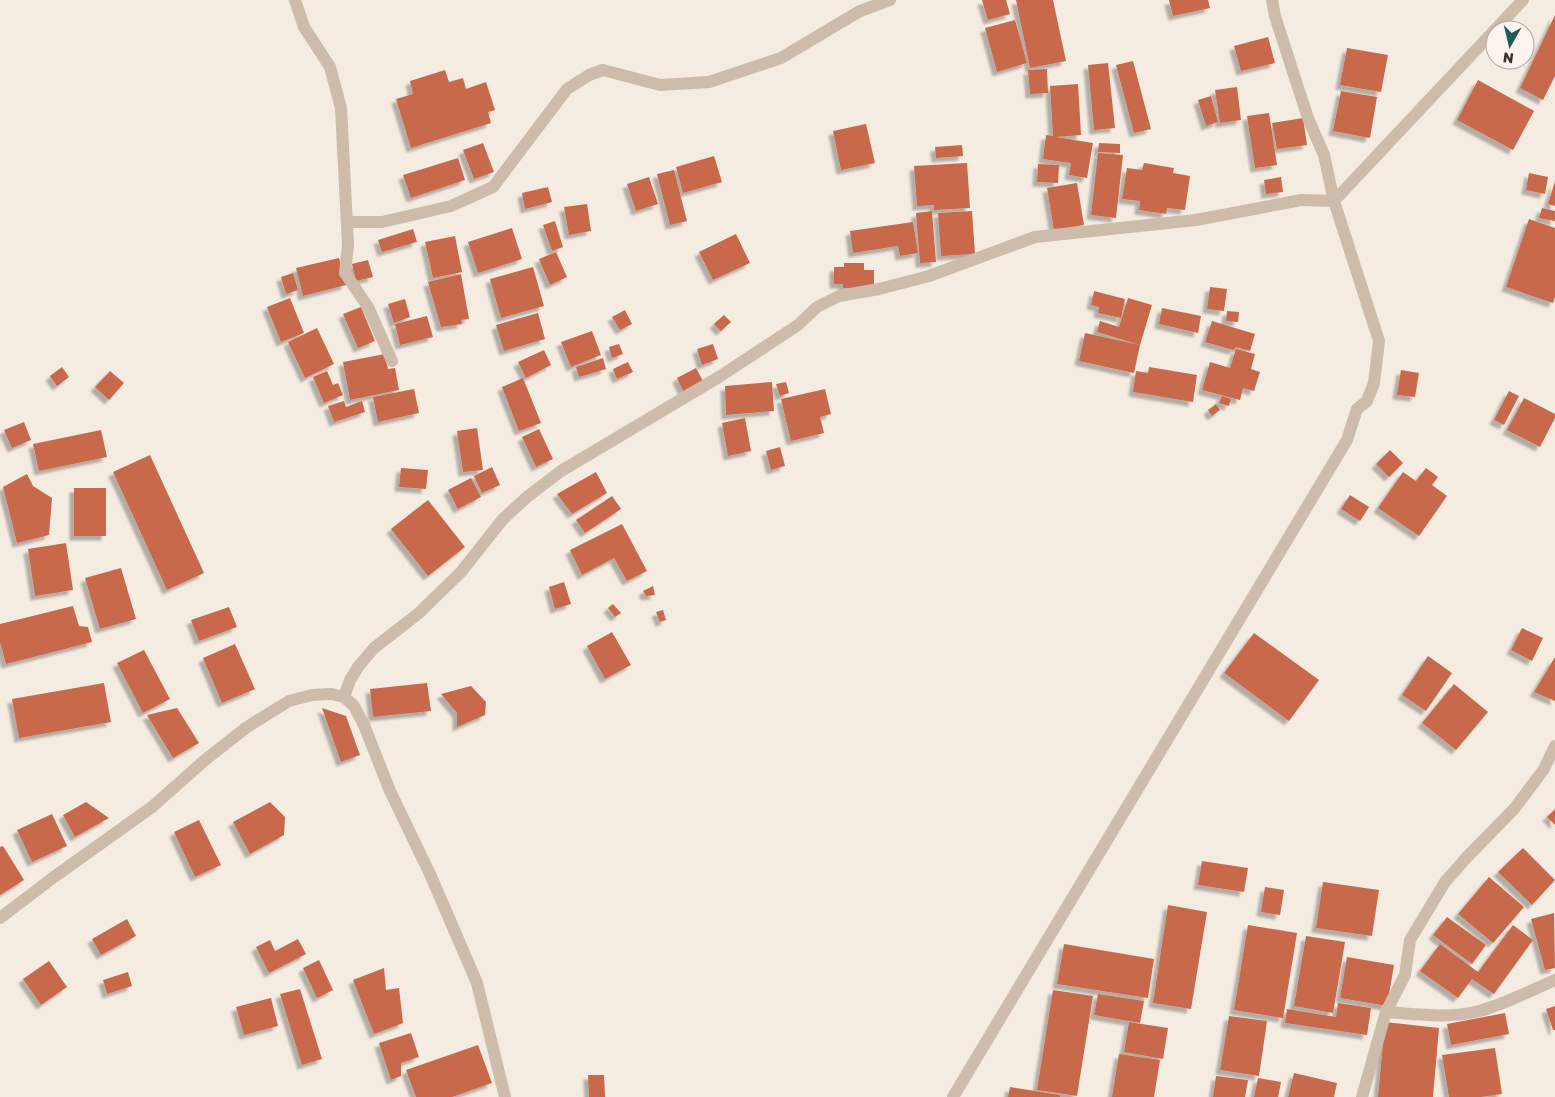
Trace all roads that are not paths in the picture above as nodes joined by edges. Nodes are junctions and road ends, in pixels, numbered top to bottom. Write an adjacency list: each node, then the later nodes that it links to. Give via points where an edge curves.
1 (295, 0): 6 (street, via 304,28 330,67 340,108)
2 (890, 0): 6 (street, via 860,11 780,58 709,82 660,85 603,70 588,75 567,90 493,187 451,206 382,222)
3 (1272, 0): 5 (street, via 1308,118 1324,155)
4 (1523, 0): 5 (street)
5 (1334, 202): 8 (street, via 1301,200 1196,220 1035,237 928,276 879,290 839,296 817,307 798,325 719,377 561,471 527,497 503,520 461,572 419,613 374,648 350,680); 14 (street, via 1379,341 1374,383 1367,401 1357,409 1347,440)
6 (347, 222): 7 (street, via 345,273 368,307)
7 (392, 361)
8 (344, 697): 10 (street, via 312,695 289,701 247,727 152,807); 13 (street, via 354,706 364,725 477,982)
9 (1555, 746): 12 (street, via 1544,769 1514,809 1445,882 1410,940 1405,975)
10 (0, 918)
11 (1555, 980): 12 (street, via 1477,1012)
12 (1386, 1012): 15 (street)
13 (505, 1097)
14 (953, 1097)
15 (1362, 1097)

